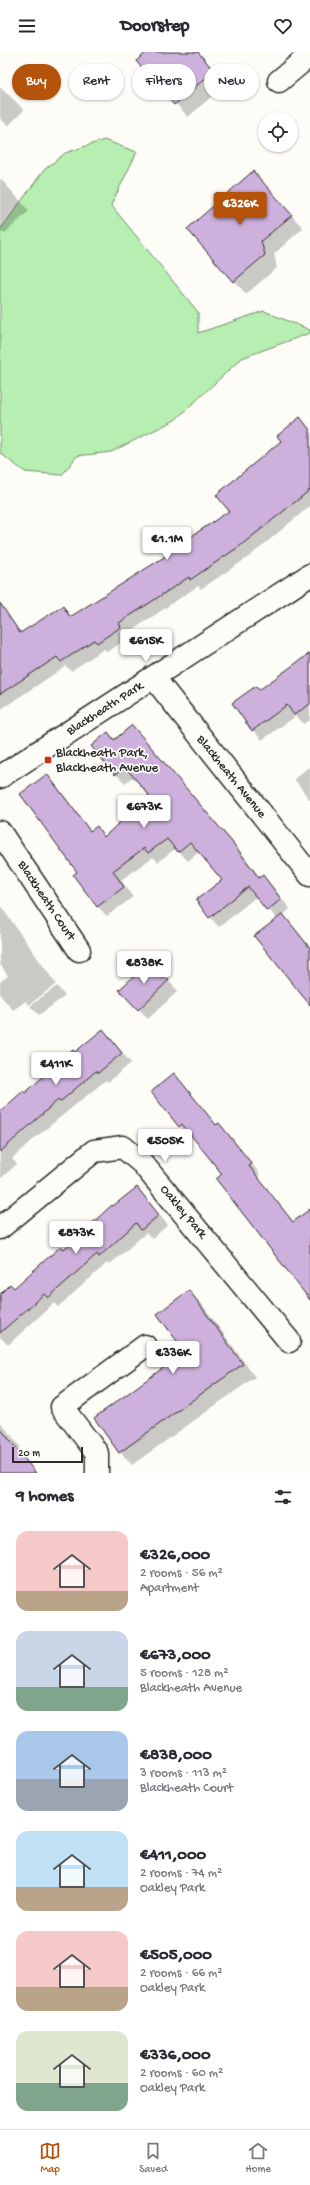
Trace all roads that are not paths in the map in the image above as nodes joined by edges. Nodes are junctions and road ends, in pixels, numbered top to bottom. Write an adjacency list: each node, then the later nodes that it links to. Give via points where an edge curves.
1 (310, 55): 2 (street)
2 (279, 81)
3 (310, 575): 4 (street, Blackheath Park)
4 (154, 678): 5 (street, Blackheath Park); 7 (street, Blackheath Avenue)
5 (0, 777)
6 (0, 832): 8 (street, Blackheath Court)
7 (310, 875)
8 (79, 950)
9 (0, 1228): 10 (street, Oakley Park, via 94,1151 123,1147 142,1163)
10 (289, 1341)
11 (145, 1346): 12 (street, via 62,1407 97,1453)
12 (97, 1473)

